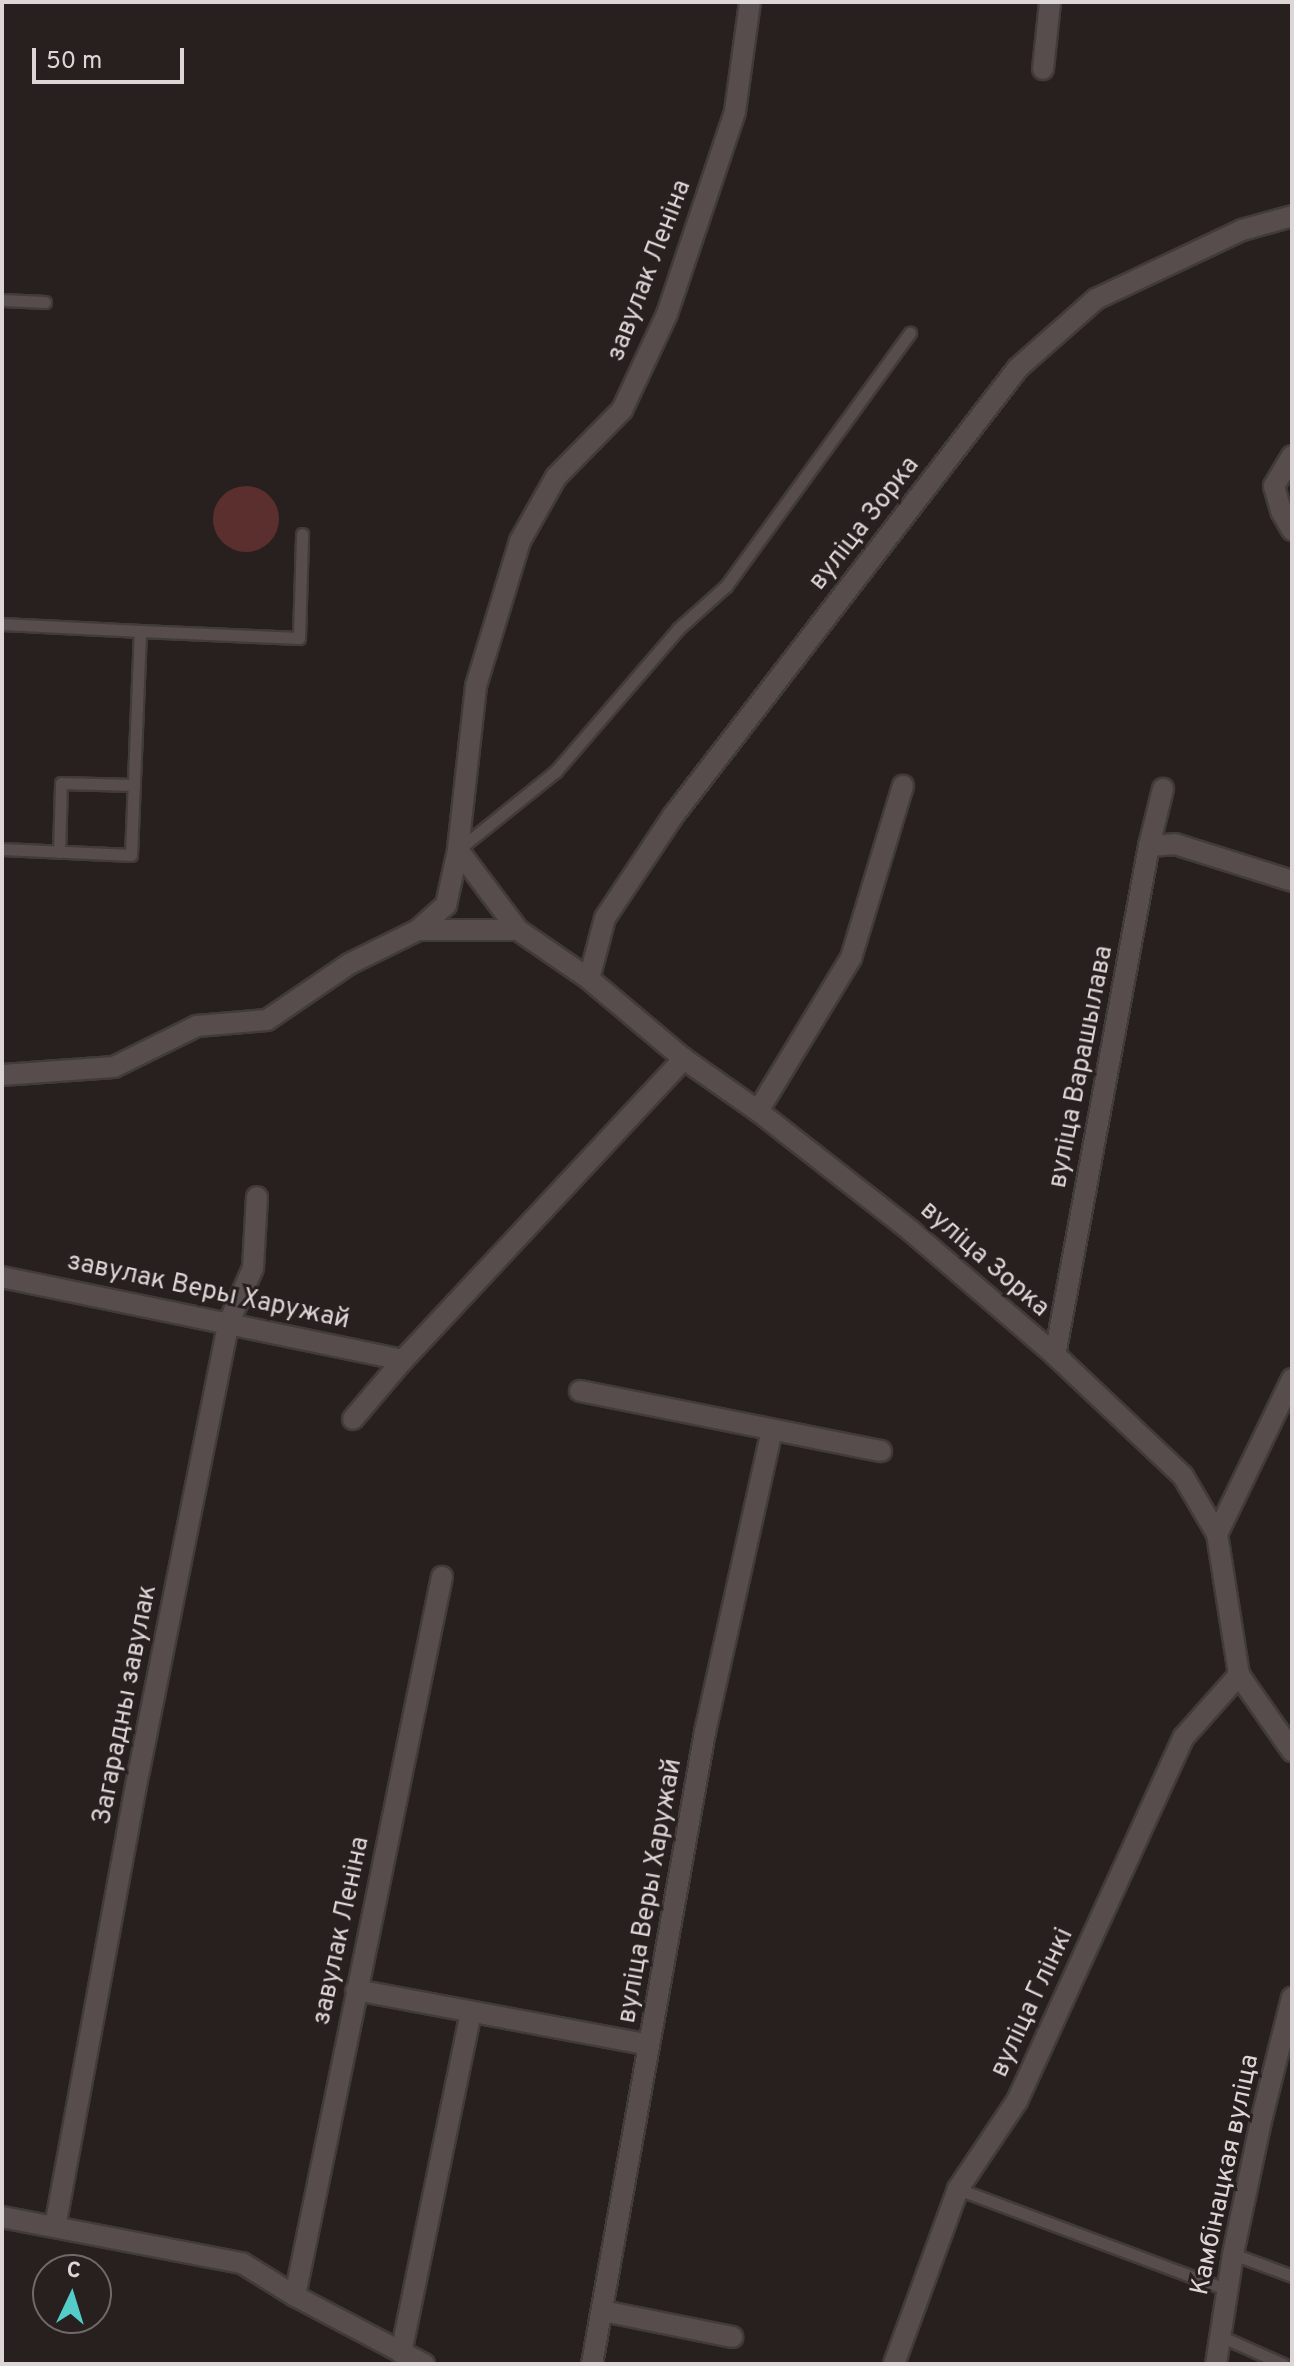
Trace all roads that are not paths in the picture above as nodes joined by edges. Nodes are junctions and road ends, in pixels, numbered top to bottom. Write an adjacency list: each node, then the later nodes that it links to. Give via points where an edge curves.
1 (750, 2): 18 (street, завулак Леніна, via 735,112 667,314 622,410 556,477 520,541 476,686)
2 (1050, 2): 3 (street)
3 (1043, 69)
4 (1292, 216): 23 (street, вуліца Зорка, via 1242,230 1096,299 1018,368 673,816 605,918)
5 (2, 300): 6 (lane)
6 (45, 302)
7 (910, 333): 18 (lane, via 726,586 678,629 556,771)
8 (1292, 456): 9 (street, via 1274,486)
9 (1292, 530)
10 (302, 534): 12 (lane, via 299,638)
11 (2, 624): 12 (lane)
12 (140, 631): 13 (lane)
13 (134, 785): 19 (lane, via 61,783); 19 (lane, via 131,855)
14 (903, 786): 26 (street, via 851,958)
15 (1163, 789): 16 (street, вуліца Варашылава)
16 (1149, 846): 20 (street, via 1175,844); 30 (street, вуліца Варашылава)
17 (2, 849): 19 (lane)
18 (458, 850): 21 (street, завулак Леніна, via 446,905); 22 (street)
19 (59, 852)
20 (1292, 881)
21 (418, 930): 22 (street); 25 (street, via 349,964 267,1020 197,1026 114,1067)
22 (518, 930): 23 (street, вуліца Зорка)
23 (589, 979): 24 (street, вуліца Зорка)
24 (684, 1059): 26 (street, вуліца Зорка); 31 (street)
25 (2, 1075)
26 (758, 1111): 30 (street, вуліца Зорка, via 911,1231)
27 (257, 1197): 29 (street, Загарадны завулак, via 253,1268)
28 (2, 1277): 29 (street, завулак Веры Харужай)
29 (229, 1322): 31 (street, завулак Веры Харужай); 47 (street, Загарадны завулак)
30 (1055, 1355): 37 (street, вуліца Зорка, via 1183,1476)
31 (403, 1360): 34 (street)
32 (1292, 1379): 37 (street)
33 (580, 1391): 35 (street)
34 (353, 1419)
35 (772, 1430): 36 (street); 44 (street, вуліца Веры Харужай, via 705,1732)
36 (881, 1451)
37 (1217, 1534): 39 (street)
38 (442, 1577): 41 (street, завулак Леніна)
39 (1239, 1675): 40 (street); 45 (street, вуліца Глінкі, via 1184,1737 1017,2101)
40 (1292, 1751)
41 (356, 1990): 43 (street); 51 (street, завулак Леніна)
42 (1292, 1998): 48 (street, Камбінацкая вуліца)
43 (471, 2012): 44 (street); 55 (street)
44 (649, 2045): 52 (street, вуліца Веры Харужай)
45 (958, 2189): 50 (lane); 58 (street, вуліца Глінкі)
46 (2, 2217): 47 (street)
47 (55, 2227): 51 (street, via 242,2263)
48 (1233, 2254): 49 (lane); 50 (street, Камбінацкая вуліца)
49 (1292, 2276)
50 (1228, 2290): 53 (street, Камбінацкая вуліца)
51 (295, 2296): 55 (street)
52 (603, 2311): 54 (street); 57 (street, вуліца Веры Харужай)
53 (1220, 2336): 59 (street, Камбінацкая вуліца); 60 (lane)
54 (732, 2337)
55 (401, 2353): 56 (street)
56 (424, 2364)
57 (592, 2364)
58 (894, 2364)
59 (1216, 2364)
60 (1283, 2364)

